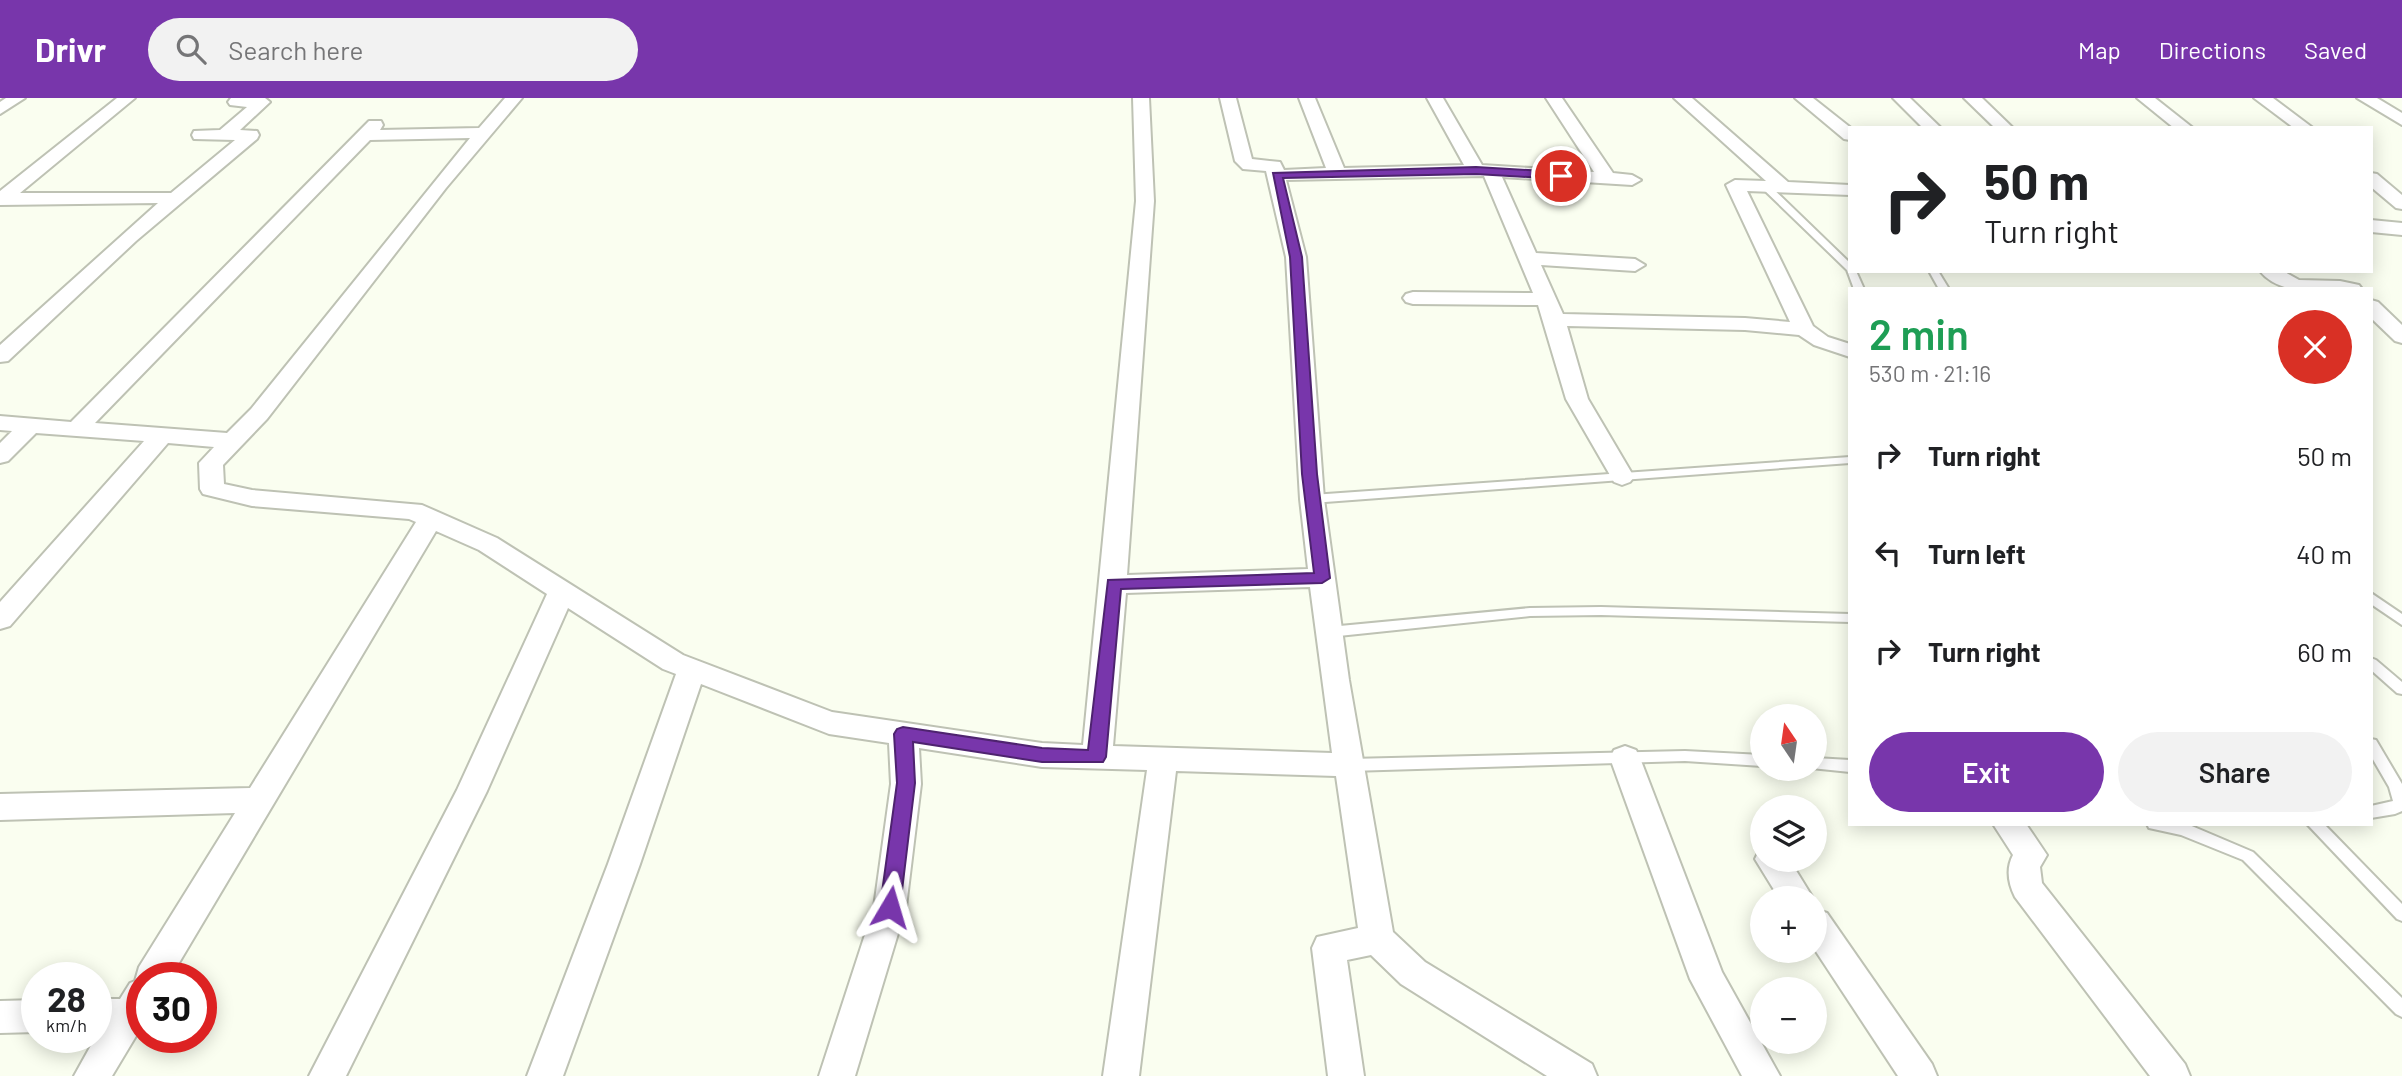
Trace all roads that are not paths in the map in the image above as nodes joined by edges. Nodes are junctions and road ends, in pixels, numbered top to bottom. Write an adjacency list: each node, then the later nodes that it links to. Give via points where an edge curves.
1 (17, 98): 17 (street)
2 (127, 98): 36 (street)
3 (240, 98): 26 (street, via 236,102 262,102)
4 (514, 98): 23 (street)
5 (1141, 98): 64 (street, via 1145,201)
6 (1228, 98): 29 (street, via 1244,162 1274,166)
7 (1307, 98): 28 (street)
8 (1435, 98): 27 (street)
9 (1554, 98): 30 (street)
10 (1682, 98): 33 (street)
11 (1803, 98): 24 (street)
12 (1901, 98): 19 (street)
13 (1972, 98): 20 (street)
14 (2145, 98): 21 (street)
15 (2262, 98): 22 (street)
16 (2365, 98): 18 (street)
17 (0, 109)
18 (2402, 120)
19 (1931, 126)
20 (2003, 126)
21 (2182, 126)
22 (2302, 126)
23 (484, 133): 55 (street, via 370,130); 57 (street, via 259,414)
24 (1848, 133)
25 (200, 135): 26 (street)
26 (224, 135): 35 (street, via 251,135)
27 (1483, 171): 28 (street); 30 (street); 40 (street)
28 (1337, 173): 29 (street)
29 (1277, 175): 61 (street, via 1296,257)
30 (1608, 178): 31 (street)
31 (1632, 180)
32 (2373, 180): 37 (street)
33 (1773, 185): 34 (street); 42 (lane); 49 (street, via 1735,185)
34 (1848, 190)
35 (176, 198): 36 (street); 52 (street)
36 (1, 199)
37 (2402, 204)
38 (2373, 226): 39 (street)
39 (2402, 229)
40 (1530, 258): 41 (street); 46 (street)
41 (1635, 265)
42 (1848, 266)
43 (2272, 273): 44 (street, via 2282,283)
44 (2314, 287)
45 (1413, 298): 46 (street)
46 (1546, 299): 48 (street)
47 (2373, 308): 50 (street)
48 (1555, 320): 49 (street); 60 (street, via 1577,399)
49 (1804, 328): 51 (street, via 1821,341)
50 (2402, 337)
51 (1848, 350)
52 (0, 356)
53 (0, 423): 54 (street)
54 (32, 425): 55 (street); 58 (street)
55 (77, 429): 56 (street)
56 (162, 435): 57 (street); 68 (street)
57 (232, 441): 62 (street, via 211,463 212,489 252,498 413,511)
58 (0, 456)
59 (1848, 460): 60 (lane)
60 (1622, 477): 61 (lane)
61 (1312, 499): 63 (street)
62 (430, 519): 65 (street, via 488,544); 83 (street)
63 (1322, 578): 64 (street); 70 (street)
64 (1113, 584): 76 (street)
65 (562, 591): 72 (street, via 673,662); 98 (street, via 472,791)
66 (2373, 599): 69 (lane)
67 (1848, 618): 70 (lane, via 1530,612)
68 (0, 619)
69 (2402, 621)
70 (1329, 632): 80 (street)
71 (2373, 665): 73 (lane)
72 (692, 669): 74 (street, via 829,723); 99 (street)
73 (2402, 689)
74 (903, 734): 76 (street, via 1042,755); 100 (street, via 906,783 890,907)
75 (2373, 747): 85 (lane, via 2401,803)
76 (1097, 757): 78 (street)
77 (1625, 758): 79 (lane); 80 (lane); 104 (street, via 1707,979)
78 (1163, 759): 80 (street); 101 (street)
79 (1750, 760)
80 (1349, 765): 90 (street)
81 (1827, 765): 82 (lane)
82 (1848, 766)
83 (259, 800): 84 (street); 92 (street)
84 (0, 807)
85 (2373, 812)
86 (2009, 826): 106 (street, via 2031,855 2024,864 2026,887)
87 (2166, 826): 94 (lane, via 2248,856)
88 (2316, 826): 89 (lane)
89 (2402, 914)
90 (1377, 939): 102 (street, via 1329,948); 103 (street, via 1413,973)
91 (1827, 941): 105 (street)
92 (161, 962)
93 (122, 1008): 97 (street)
94 (2402, 1009)
95 (21, 1016): 96 (street)
96 (0, 1017)
97 (92, 1076)
98 (327, 1076)
99 (545, 1076)
100 (836, 1076)
101 (1121, 1076)
102 (1346, 1076)
103 (1578, 1076)
104 (1762, 1076)
105 (1919, 1076)
106 (2172, 1076)

